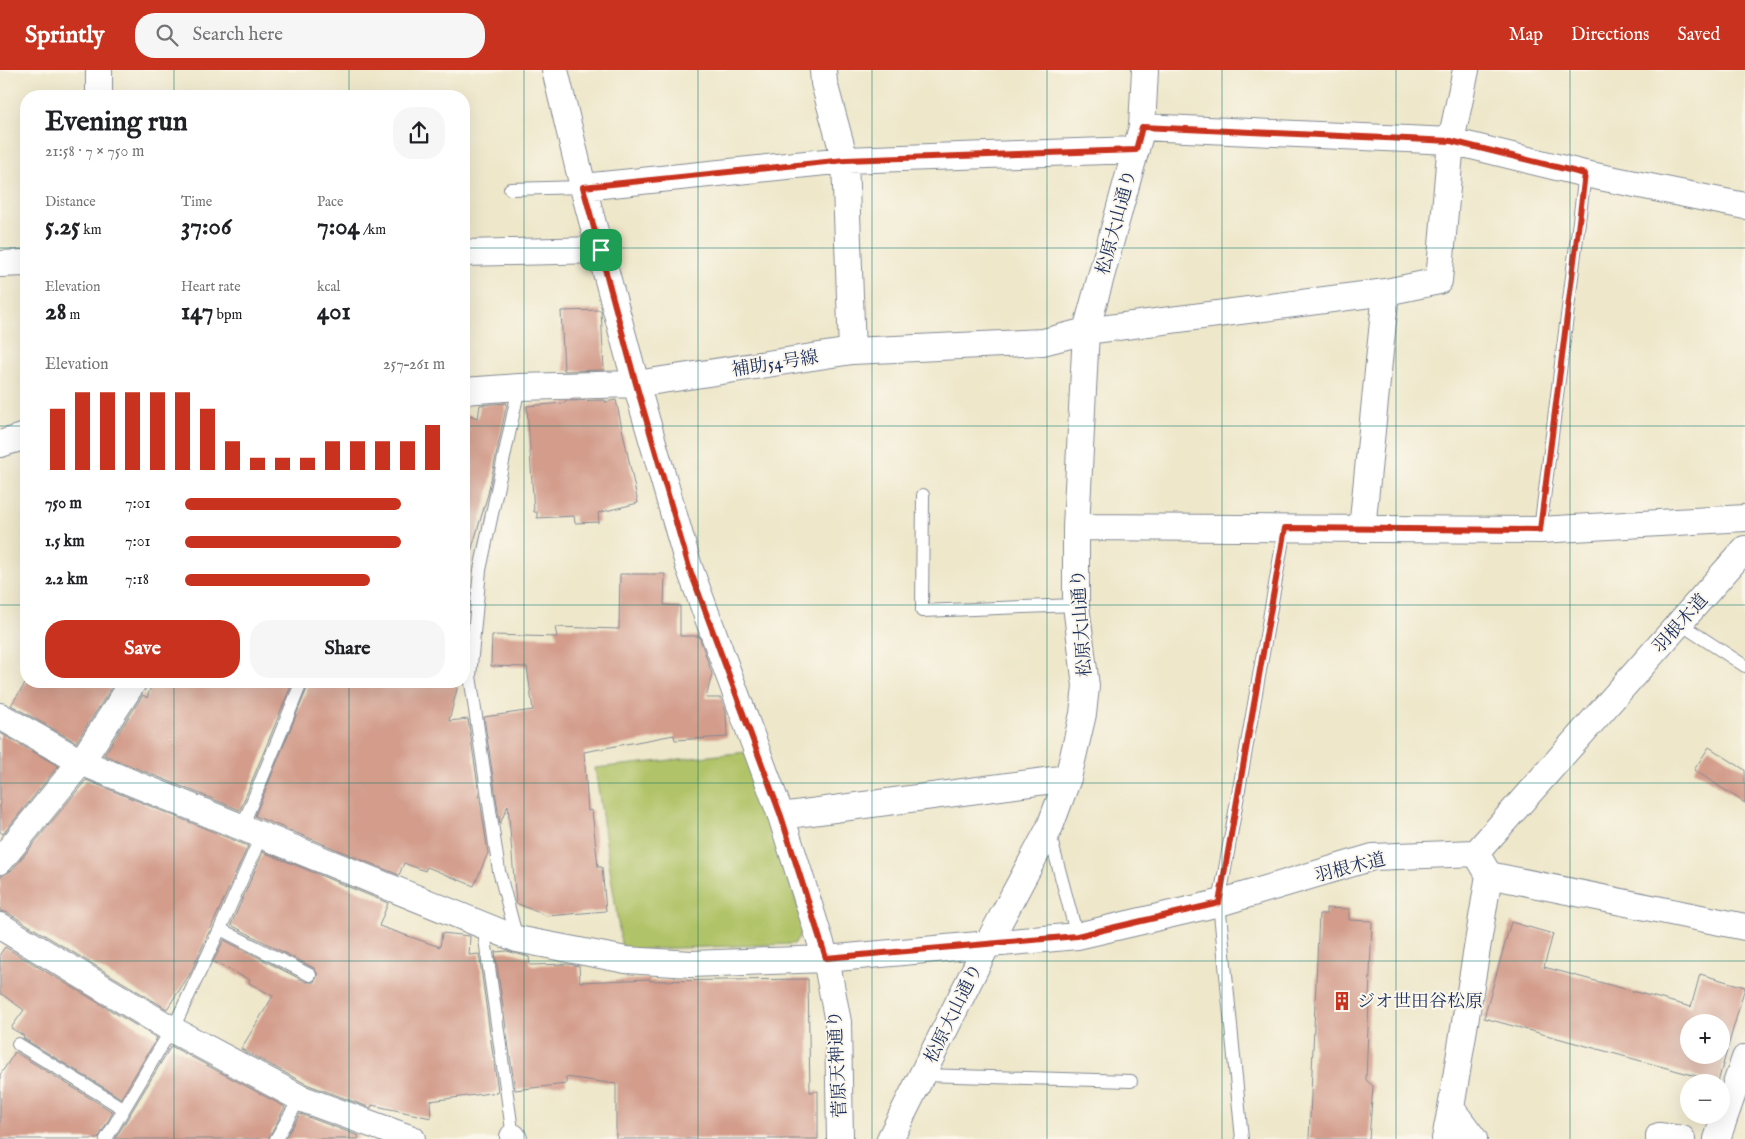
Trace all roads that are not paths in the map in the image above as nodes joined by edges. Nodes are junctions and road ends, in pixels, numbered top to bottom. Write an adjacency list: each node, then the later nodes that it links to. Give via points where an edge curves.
1 (99, 70): 6 (street)
2 (555, 70): 11 (street, 菅原天神通り)
3 (823, 70): 9 (street)
4 (1145, 70): 7 (street, 松原大山通り)
5 (1466, 70): 8 (street)
6 (100, 90)
7 (1139, 139): 8 (street); 9 (street); 19 (street, 松原大山通り)
8 (1451, 141): 10 (street); 18 (street, 補助54号線, via 1439,281)
9 (845, 160): 11 (street); 20 (street)
10 (1585, 174): 13 (street); 31 (lane)
11 (583, 187): 12 (lane); 14 (street, 菅原天神通り)
12 (510, 189)
13 (1745, 206)
14 (601, 250): 15 (street); 21 (street, 菅原天神通り)
15 (470, 253)
16 (20, 263): 17 (street)
17 (0, 264)
18 (1386, 292): 19 (street, 補助54号線); 30 (street)
19 (1086, 331): 20 (street, 補助54号線, via 1043,342); 28 (street, 松原大山通り)
20 (852, 351): 21 (street, 補助54号線)
21 (636, 384): 22 (street, 補助54号線); 41 (street, 菅原天神通り, via 689,567)
22 (519, 387): 23 (street, 補助54号線); 52 (lane, via 480,570 470,676 500,871)
23 (470, 391)
24 (20, 438): 25 (street)
25 (0, 444)
26 (923, 495): 33 (lane, via 922,611)
27 (1745, 518): 31 (street)
28 (1076, 527): 29 (street); 33 (street, 松原大山通り)
29 (1285, 528): 30 (street); 46 (lane)
30 (1362, 529): 31 (street)
31 (1540, 530)
32 (1745, 549): 34 (street, 羽根木道)
33 (1076, 605): 40 (street, 松原大山通り, via 1086,686)
34 (1679, 624): 35 (lane); 45 (street, 羽根木道)
35 (1745, 666)
36 (129, 688): 39 (street)
37 (300, 688): 43 (lane)
38 (0, 716): 39 (street, 羽根木道)
39 (81, 762): 43 (street, 羽根木道); 44 (street)
40 (1068, 778): 41 (street); 42 (street, 松原大山通り)
41 (781, 816): 54 (street, 菅原天神通り)
42 (1049, 829): 51 (lane); 53 (street, 松原大山通り)
43 (252, 832): 47 (street, 羽根木道); 50 (lane)
44 (0, 861)
45 (1482, 864): 46 (street, 羽根木道, via 1373,857); 49 (street); 62 (street)
46 (1219, 903): 51 (street, 羽根木道); 70 (lane)
47 (483, 925): 52 (street, 羽根木道); 64 (lane)
48 (0, 926): 56 (street)
49 (1745, 927)
50 (220, 929): 55 (lane); 56 (lane)
51 (1077, 936): 53 (street, 羽根木道)
52 (517, 939): 54 (street, 羽根木道, via 626,960 691,964)
53 (987, 945): 54 (street, 羽根木道); 59 (street, 松原大山通り)
54 (826, 958): 68 (street, 菅原天神通り, via 838,1022)
55 (310, 975)
56 (171, 1029): 61 (street); 63 (lane)
57 (18, 1044): 63 (lane)
58 (1745, 1058): 75 (street)
59 (923, 1075): 60 (lane); 69 (street, 松原大山通り)
60 (1131, 1081)
61 (300, 1098): 66 (lane); 67 (street)
62 (1451, 1108): 71 (street); 72 (street)
63 (124, 1109): 65 (lane)
64 (513, 1138)
65 (106, 1139)
66 (276, 1139)
67 (412, 1139)
68 (840, 1139)
69 (890, 1139)
70 (1242, 1139)
71 (1445, 1139)
72 (1474, 1139)
73 (1659, 1139): 74 (street, via 1660,1136)
74 (1682, 1139)
75 (1717, 1139)

